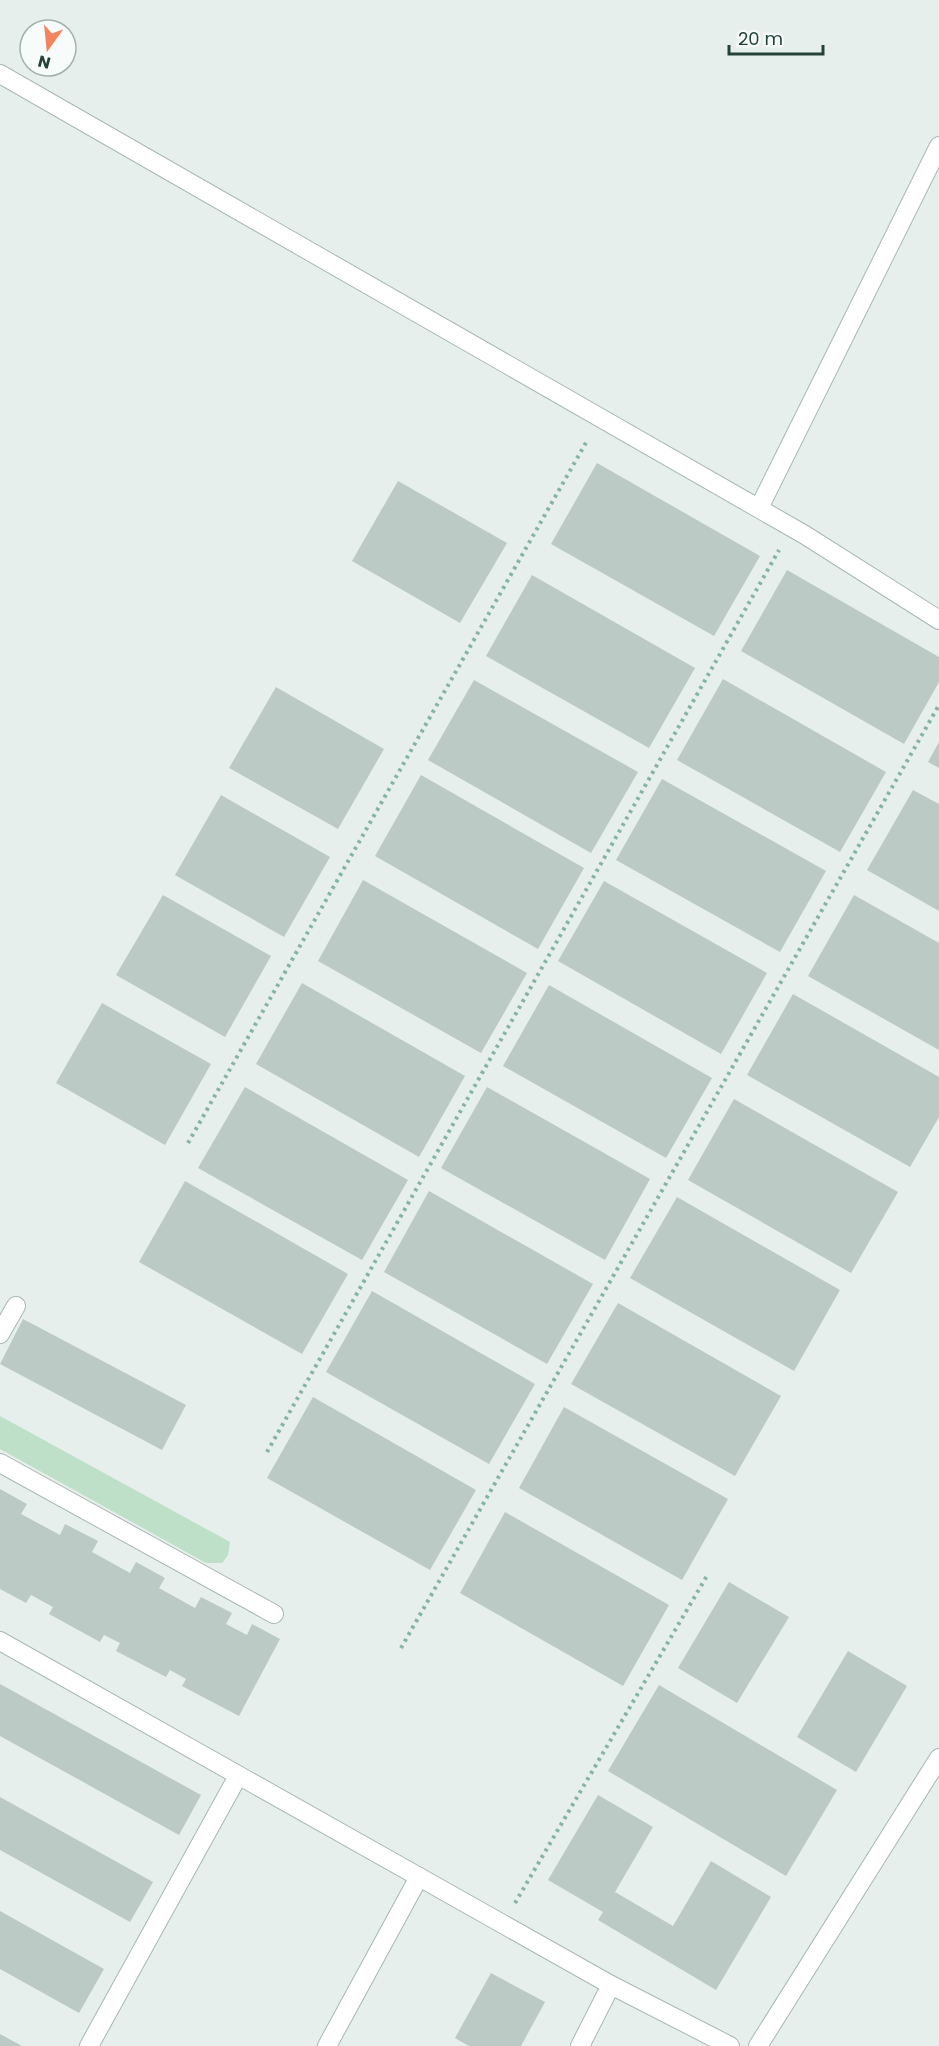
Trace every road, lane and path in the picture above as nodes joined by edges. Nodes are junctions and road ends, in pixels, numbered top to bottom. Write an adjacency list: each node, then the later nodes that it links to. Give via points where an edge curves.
1 (0, 74): 3 (street)
2 (939, 146): 4 (street)
3 (601, 417): 4 (street); 8 (path)
4 (759, 508): 5 (street)
5 (792, 528): 6 (street); 11 (path)
6 (939, 620)
7 (939, 705): 16 (path)
8 (188, 1143)
9 (16, 1306): 10 (street)
10 (0, 1334)
11 (267, 1452)
12 (0, 1463): 14 (street)
13 (708, 1574): 20 (path)
14 (274, 1614)
15 (0, 1641): 18 (street)
16 (401, 1648)
17 (939, 1758): 26 (street)
18 (238, 1776): 19 (street); 22 (street)
19 (419, 1877): 20 (street); 23 (street)
20 (502, 1924): 21 (street)
21 (611, 1985): 24 (street); 25 (street)
22 (89, 2046)
23 (327, 2046)
24 (579, 2046)
25 (730, 2046)
26 (758, 2046)

